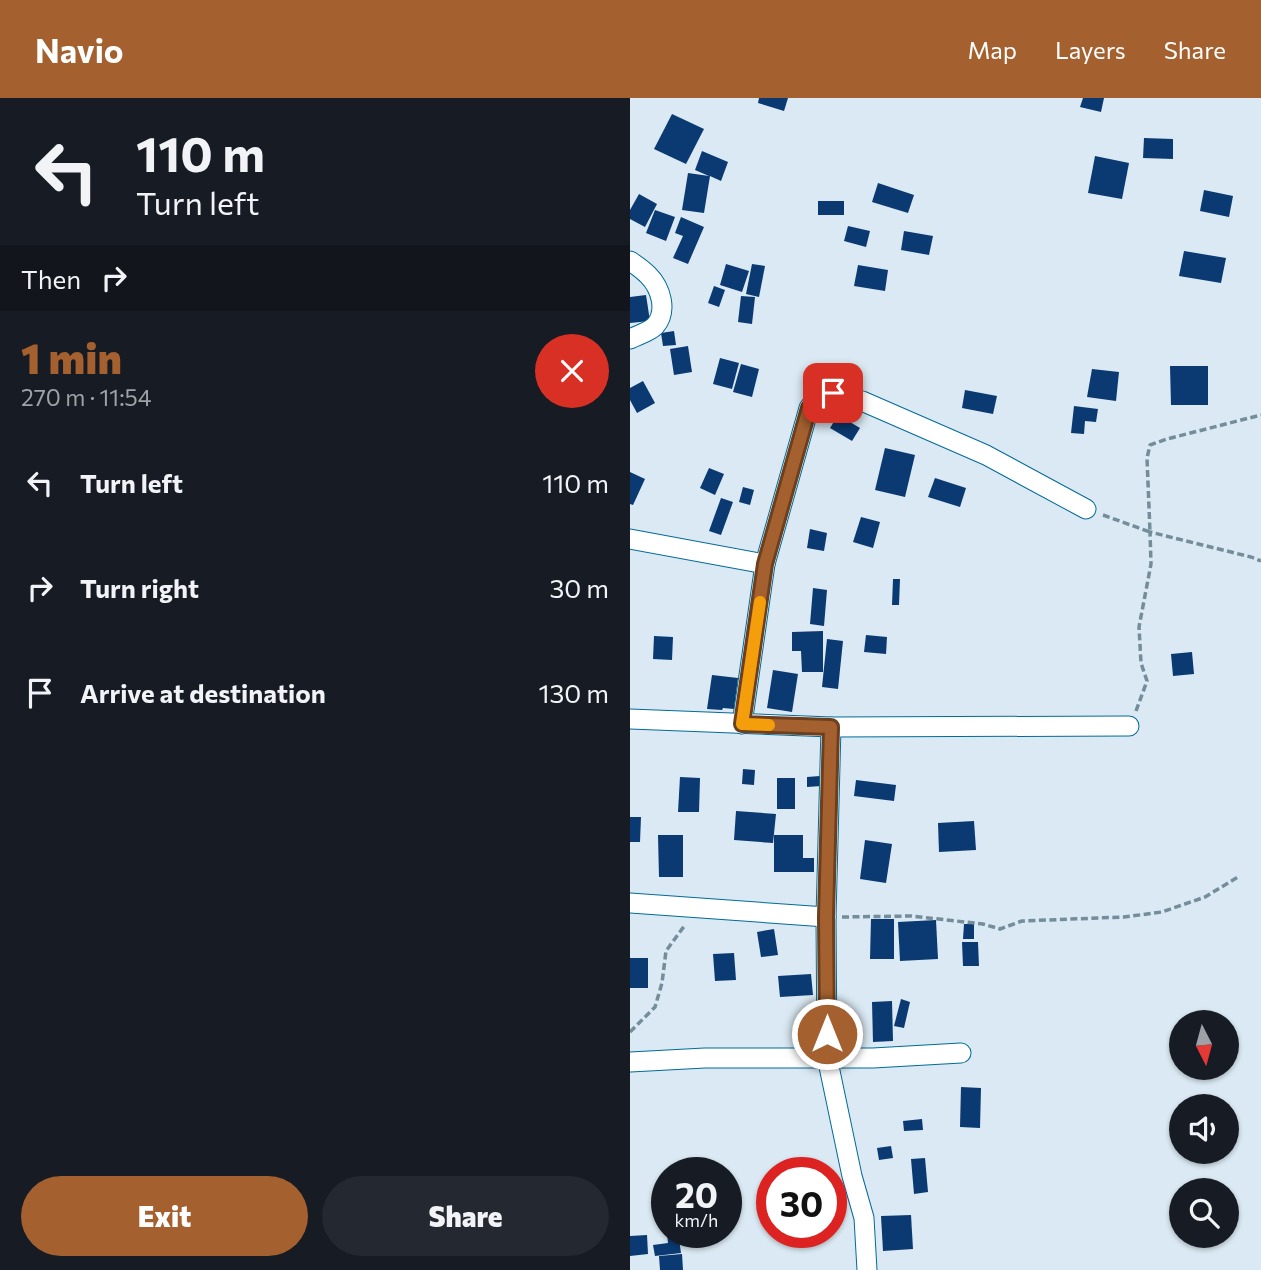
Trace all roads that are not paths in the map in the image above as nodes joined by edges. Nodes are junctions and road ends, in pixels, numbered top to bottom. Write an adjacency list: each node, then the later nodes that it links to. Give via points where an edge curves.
1 (630, 261): 2 (street, via 648,274 659,290 662,307 653,328)
2 (630, 339)
3 (1086, 509): 5 (street, via 986,455 833,393 818,397 809,408)
4 (630, 540): 5 (street)
5 (765, 564): 7 (street)
6 (630, 719): 7 (street)
7 (742, 724): 9 (street)
8 (1129, 726): 9 (street)
9 (831, 727): 11 (street)
10 (630, 903): 11 (street)
11 (826, 917): 13 (street)
12 (961, 1053): 13 (street)
13 (827, 1057): 14 (street); 15 (street, via 864,1218)
14 (630, 1062)
15 (867, 1270)

